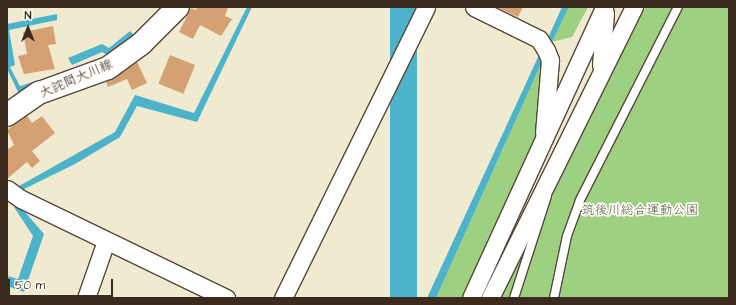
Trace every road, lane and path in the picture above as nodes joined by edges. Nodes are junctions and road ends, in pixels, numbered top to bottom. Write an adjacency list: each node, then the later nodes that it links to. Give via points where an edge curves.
1 (178, 7): 8 (main road, 大詫間大川線, via 141,44 108,68 39,93)
2 (426, 7): 15 (street)
3 (474, 7): 9 (street, via 539,39 546,50 550,60)
4 (604, 7): 7 (street); 9 (street)
5 (634, 7): 7 (street)
6 (678, 7): 19 (lane, via 580,200 568,236)
7 (600, 71): 10 (street)
8 (7, 115)
9 (544, 139): 10 (street); 16 (street)
10 (549, 175): 17 (street); 18 (lane, via 540,225)
11 (7, 189): 12 (street)
12 (106, 241): 13 (street); 14 (street)
13 (86, 298)
14 (226, 298)
15 (283, 298)
16 (471, 298)
17 (490, 298)
18 (514, 298)
19 (554, 298)

